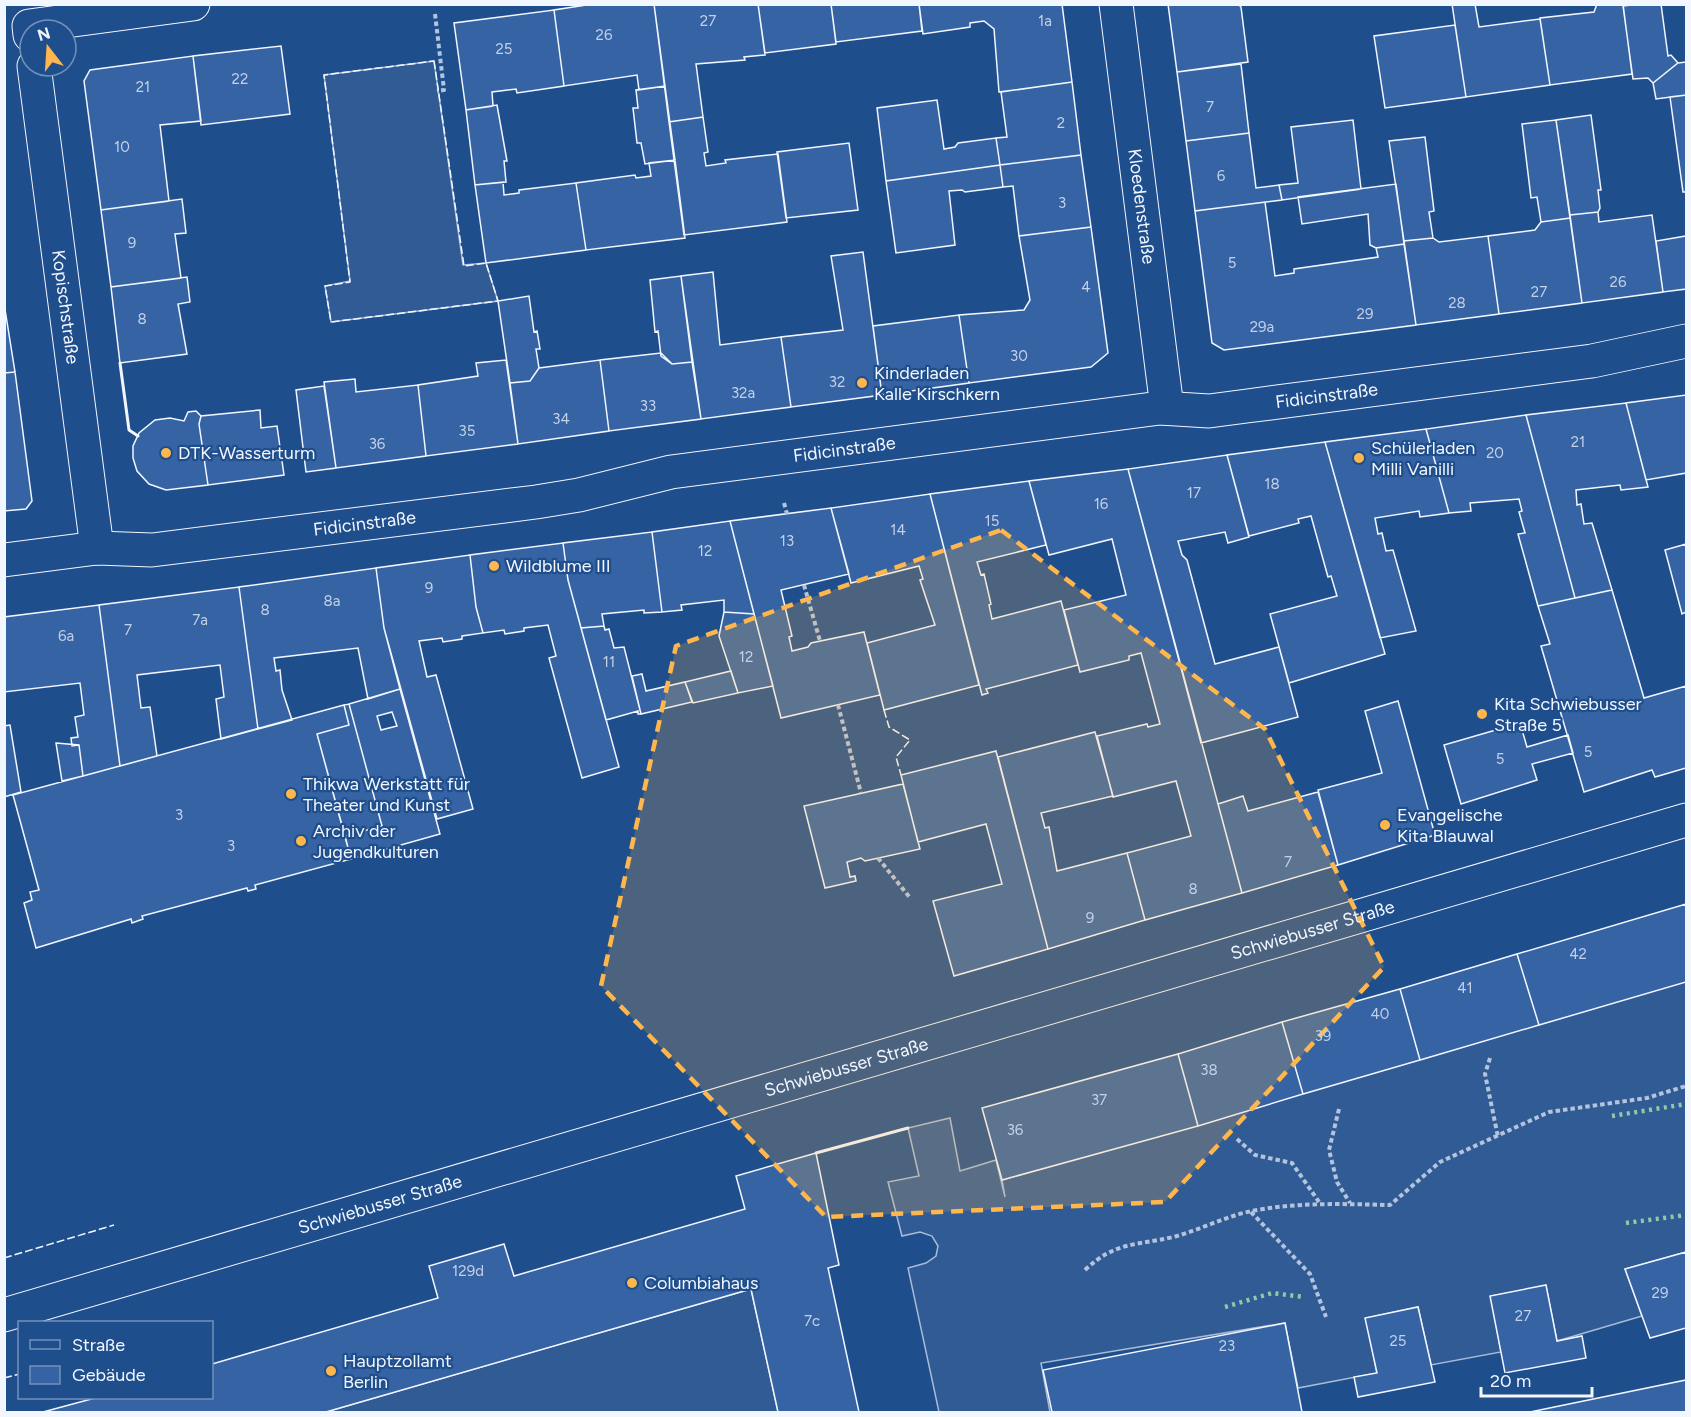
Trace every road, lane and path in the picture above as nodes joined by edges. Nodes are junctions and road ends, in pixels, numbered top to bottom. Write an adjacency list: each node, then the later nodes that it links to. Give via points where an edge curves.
1 (193, 4): 4 (street)
2 (1116, 4): 8 (street, Kloedenstraße)
3 (435, 14): 6 (path, via 444,90)
4 (78, 23)
5 (36, 78): 11 (street, Kopischstraße)
6 (437, 90)
7 (1686, 341): 8 (street, Fidicinstraße, via 1592,361 1209,411)
8 (1167, 408): 11 (street, Fidicinstraße, via 671,472 536,502 152,550)
9 (784, 503): 10 (path)
10 (787, 513)
11 (97, 548): 12 (street, Fidicinstraße)
12 (4, 560)
13 (804, 585): 14 (path)
14 (820, 641)
15 (838, 705): 16 (path)
16 (861, 794)
17 (1686, 820): 29 (street, Schwiebusser Straße)
18 (878, 858): 19 (path)
19 (911, 899)
20 (1490, 1058): 23 (path, via 1485,1074)
21 (1686, 1086): 23 (path, via 1647,1098 1549,1112)
22 (1339, 1109): 26 (path, via 1329,1150 1337,1182)
23 (1498, 1137): 26 (path, via 1440,1162 1390,1205)
24 (1238, 1139): 25 (path, via 1255,1155 1292,1163)
25 (1320, 1203): 26 (path); 27 (path)
26 (1350, 1204)
27 (1251, 1211): 28 (path, via 1181,1235 1124,1245 1102,1255); 30 (path, via 1310,1274)
28 (1085, 1270)
29 (4, 1315)
30 (1326, 1317)

